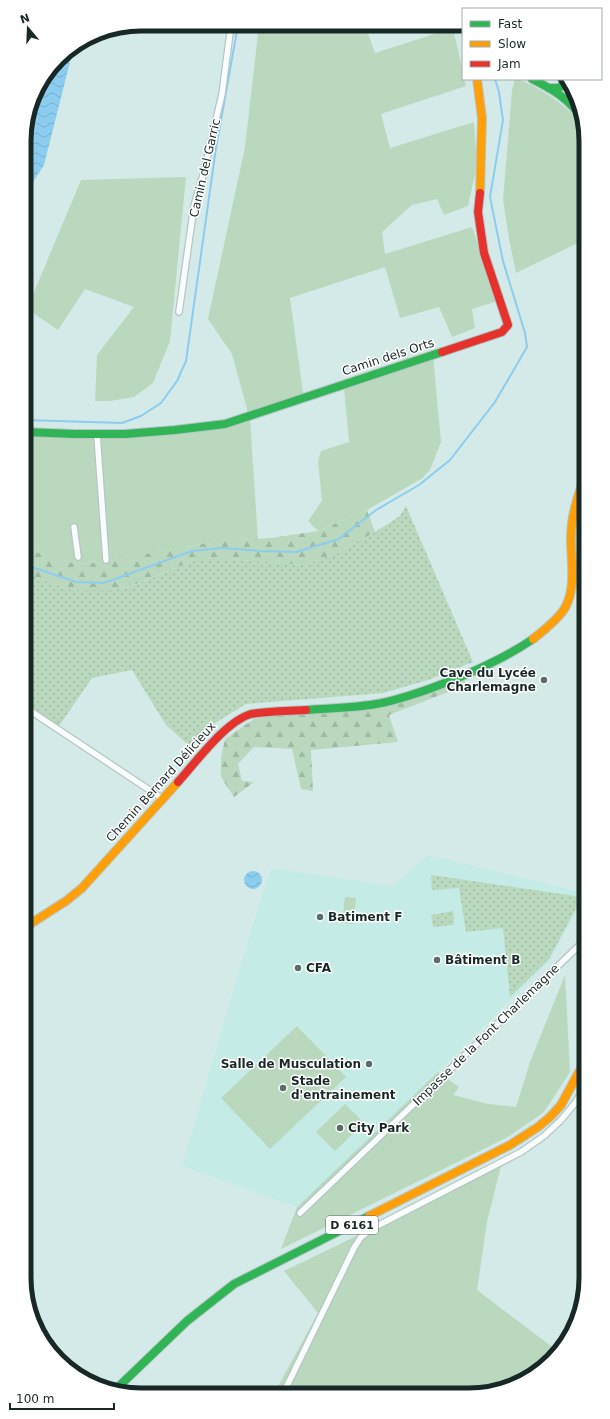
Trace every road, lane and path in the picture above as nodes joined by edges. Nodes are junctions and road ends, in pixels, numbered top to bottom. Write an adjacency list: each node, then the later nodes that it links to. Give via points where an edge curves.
1 (230, 31): 7 (street, Camin del Garric, via 222,94 194,206)
2 (477, 80): 9 (street, Camin dels Orts, via 482,118 478,212 484,253 508,325 502,332 225,424 194,429)
3 (534, 80): 5 (street)
4 (564, 86): 5 (street)
5 (548, 88): 6 (street, via 568,100)
6 (573, 107)
7 (179, 312)
8 (31, 432): 9 (street, Camin dels Orts)
9 (97, 435): 13 (street)
10 (579, 492): 15 (street, Chemin Bernard Délicieux, via 573,514 571,538 571,593 565,608 542,632 517,650 487,666 408,696 376,704 252,714 241,718 226,728)
11 (74, 527): 12 (street)
12 (78, 557)
13 (106, 560)
14 (31, 711): 15 (street)
15 (163, 799): 16 (street, Chemin Bernard Délicieux, via 82,888 66,902)
16 (31, 924)
17 (579, 946): 20 (street, Impasse de la Font Charlemagne)
18 (579, 1072): 21 (street, D 6161, via 561,1105 525,1136 234,1284 199,1310)
19 (579, 1096): 22 (street, via 561,1120 521,1152 373,1228 361,1237)
20 (300, 1213)
21 (119, 1386)
22 (286, 1388)

